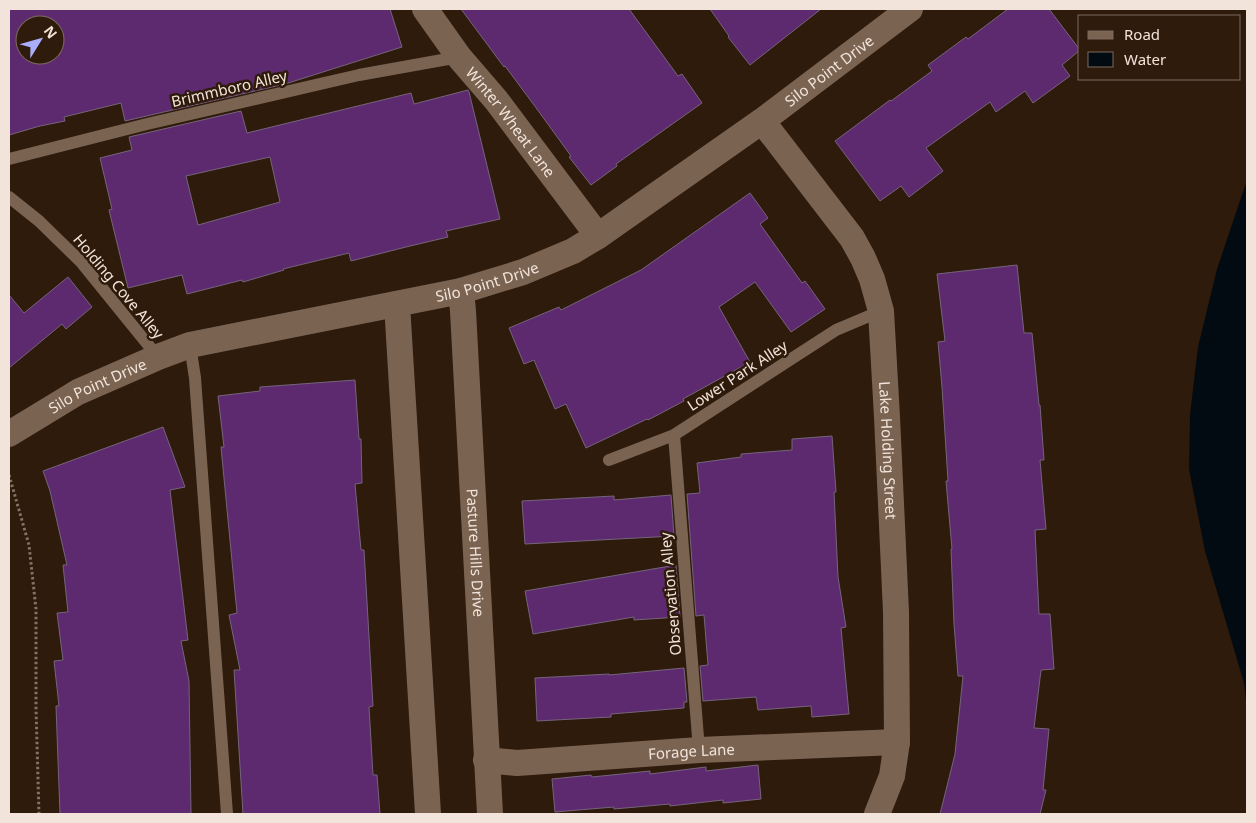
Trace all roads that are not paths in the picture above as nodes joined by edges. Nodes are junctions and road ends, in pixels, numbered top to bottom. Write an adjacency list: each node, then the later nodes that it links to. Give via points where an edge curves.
1 (425, 9): 3 (street, Winter Wheat Lane)
2 (910, 9): 4 (street, Silo Point Drive)
3 (459, 57): 5 (lane, Brimmboro Alley, via 350,77); 7 (street, Winter Wheat Lane, via 496,100)
4 (762, 121): 7 (street, Silo Point Drive); 10 (street, Lake Holding Street, via 852,238 872,279)
5 (9, 160)
6 (9, 197): 12 (lane, Holding Cove Alley, via 81,262)
7 (598, 236): 8 (street, Silo Point Drive, via 573,251 523,272)
8 (461, 291): 9 (street, Silo Point Drive); 18 (street, Pasture Hills Drive)
9 (396, 304): 11 (street, Silo Point Drive); 20 (street)
10 (881, 311): 14 (lane, Lower Park Alley, via 836,330); 16 (street, Lake Holding Street, via 896,612)
11 (190, 345): 12 (street, Silo Point Drive); 19 (lane)
12 (158, 357): 13 (street, Silo Point Drive, via 78,392)
13 (9, 434)
14 (674, 435): 15 (lane, Lower Park Alley); 17 (lane, Observation Alley)
15 (609, 460)
16 (898, 742): 17 (street, Forage Lane); 22 (street, Lake Holding Street, via 892,776)
17 (699, 750): 18 (street, Forage Lane, via 517,763)
18 (486, 760): 21 (street, Pasture Hills Drive)
19 (227, 814)
20 (428, 814)
21 (490, 814)
22 (878, 814)

